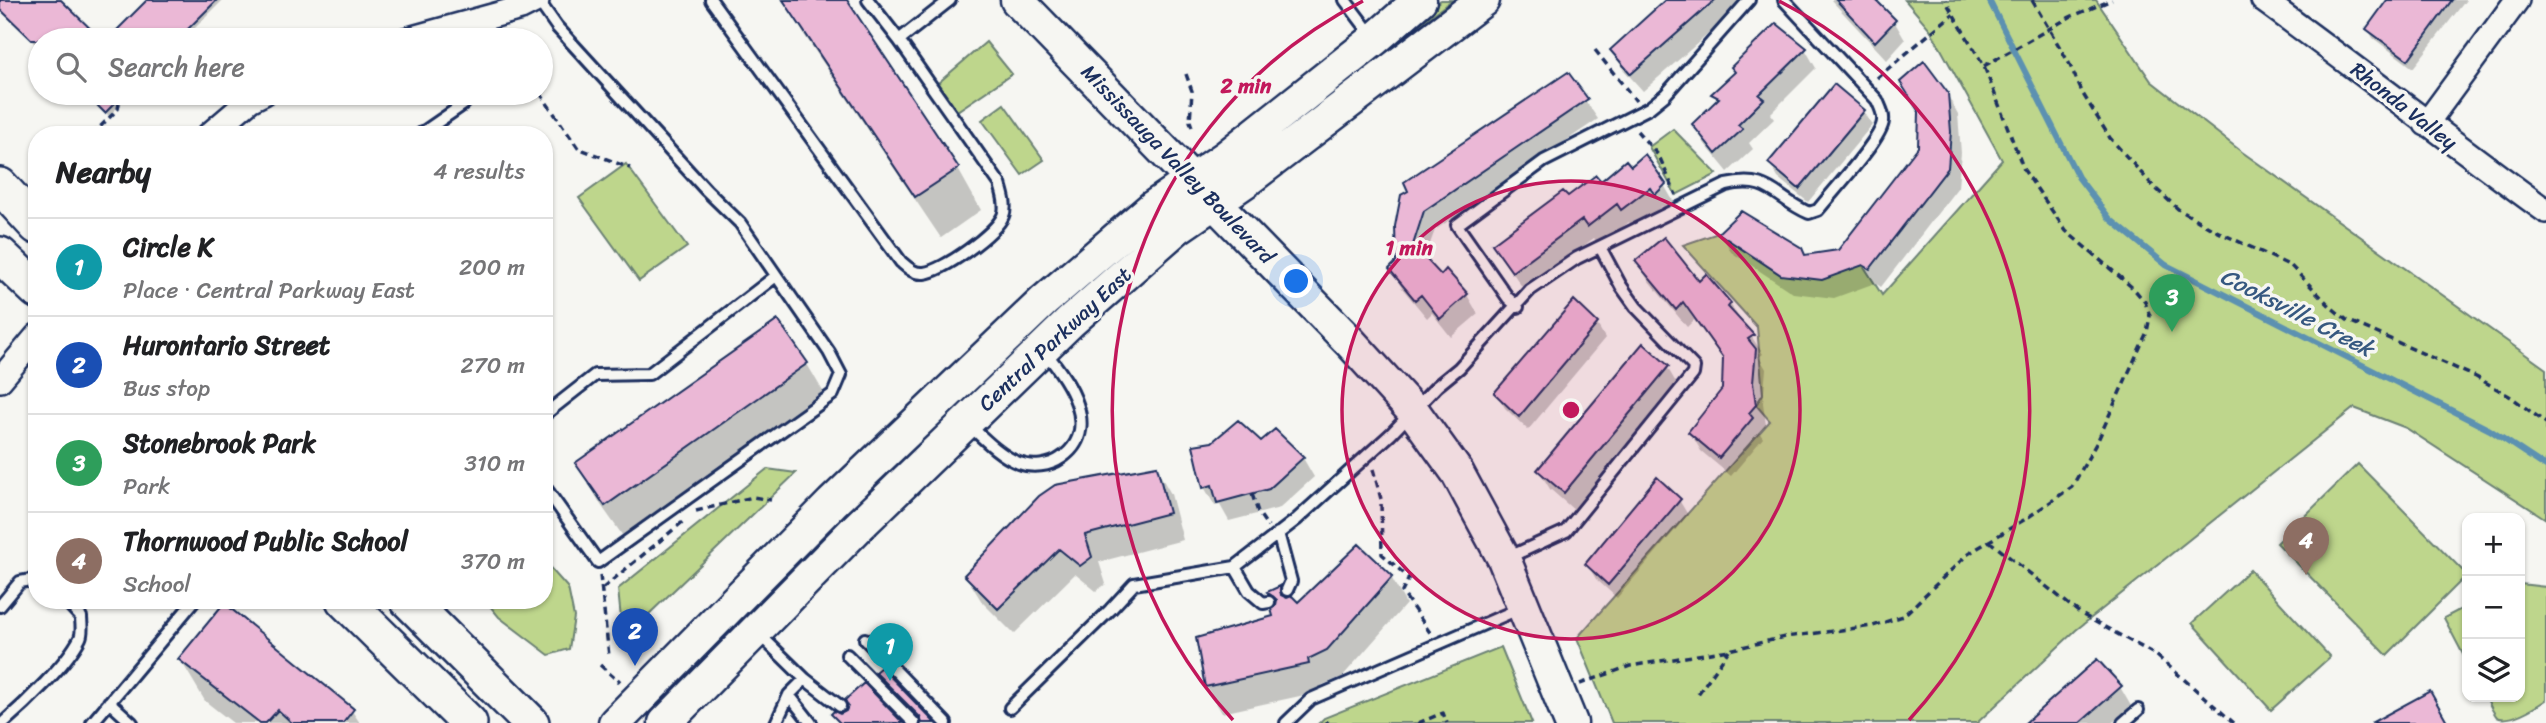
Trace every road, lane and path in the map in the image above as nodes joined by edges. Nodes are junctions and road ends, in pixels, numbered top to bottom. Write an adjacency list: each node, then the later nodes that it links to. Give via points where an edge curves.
1 (538, 0): 17 (street); 45 (lane, via 557,27 740,223)
2 (711, 0): 20 (lane, via 901,261 923,274 994,230 1004,214 1004,197 1000,184)
3 (868, 0): 20 (lane)
4 (950, 0): 20 (lane)
5 (1017, 0): 37 (street, Mississauga Valley Boulevard)
6 (1345, 0): 19 (lane)
7 (1420, 0): 19 (street, Central Parkway East)
8 (1483, 0): 39 (street, Central Parkway East)
9 (1749, 0): 29 (lane, via 1665,95)
10 (1784, 0): 24 (lane)
11 (1945, 0): 16 (path)
12 (2032, 0): 18 (path)
13 (2112, 0): 18 (path)
14 (2263, 0): 31 (street, Rhonda Valley)
15 (2517, 0): 31 (street)
16 (1953, 14): 22 (path); 24 (path)
17 (453, 28)
18 (2049, 28): 22 (path); 54 (path, via 2110,138 2178,209 2291,266 2347,320 2476,377)
19 (1375, 39): 37 (street, Central Parkway East)
20 (899, 40)
21 (1595, 50): 29 (path)
22 (1984, 66): 60 (path, via 2024,170 2066,231 2134,289 2150,316 2098,440 2072,487)
23 (1186, 74): 35 (path, via 1192,92)
24 (1866, 88): 40 (lane, via 1877,100 1884,123 1818,210 1809,213 1767,186 1744,181)
25 (119, 105): 32 (path)
26 (244, 105): 33 (street)
27 (463, 105): 34 (lane)
28 (548, 105): 36 (path, via 578,148)
29 (1644, 110): 30 (lane)
30 (1627, 119): 40 (path, via 1659,156); 47 (lane, via 1544,161 1457,225)
31 (2426, 124): 41 (street, Rhonda Valley)
32 (101, 126)
33 (220, 126)
34 (432, 126)
35 (1192, 127)
36 (630, 168)
37 (1192, 180): 39 (street, Mississauga Valley Boulevard); 69 (street, Central Parkway East, via 1153,207 1044,301 832,503)
38 (0, 186): 42 (main road)
39 (1213, 203): 49 (street, Central Parkway East, via 1177,228); 52 (street, Mississauga Valley Boulevard)
40 (1681, 207): 43 (lane)
41 (2546, 211)
42 (28, 216)
43 (1600, 247): 47 (lane, via 1555,271); 61 (lane, via 1636,307 1694,367 1693,374 1566,531)
44 (0, 255): 46 (main road)
45 (776, 276): 51 (lane, via 649,374 595,376); 62 (lane, via 841,375 833,394)
46 (28, 281)
47 (1518, 307): 52 (lane)
48 (28, 347): 50 (street)
49 (1042, 348): 53 (street, Central Parkway East); 53 (lane, via 1065,376 1080,412 1080,435 1074,449 1058,461 1035,467 1019,463)
50 (0, 380)
51 (553, 408)
52 (1413, 411): 59 (lane); 61 (street, Mississauga Valley Boulevard, via 1457,472)
53 (965, 422): 75 (street, Central Parkway East)
54 (2546, 423)
55 (1373, 468): 77 (path, via 1381,499 1382,554 1409,578 1402,592)
56 (1252, 494): 59 (path, via 1258,512)
57 (553, 499): 62 (lane)
58 (771, 500): 65 (path, via 753,497 696,511)
59 (1276, 534): 63 (lane); 66 (lane, via 1291,581)
60 (1989, 541): 78 (path, via 1968,554 1903,616 1873,626 1785,637); 107 (path, via 2081,614 2157,655)
61 (1504, 559): 70 (street, Mississauga Valley Boulevard)
62 (598, 562): 65 (path)
63 (1234, 566): 67 (lane, via 1249,591 1263,603); 89 (lane, via 1134,584)
64 (28, 581): 68 (lane, via 20,582)
65 (603, 589): 80 (path)
66 (1287, 590)
67 (1269, 601)
68 (0, 606)
69 (732, 606): 75 (street); 96 (street, Central Parkway East)
70 (1524, 606): 77 (lane); 84 (street, Mississauga Valley Boulevard)
71 (73, 609): 91 (lane, via 81,617 82,635 26,704)
72 (187, 609): 87 (lane)
73 (353, 609): 94 (main road)
74 (417, 609): 95 (main road)
75 (756, 631): 83 (lane); 97 (street, Central Parkway East)
76 (865, 639): 101 (lane)
77 (1438, 644): 102 (lane, via 1311,699)
78 (1729, 650): 84 (path, via 1630,666); 85 (path)
79 (847, 655): 100 (lane)
80 (609, 656)
81 (600, 665): 82 (path, via 618,681)
82 (627, 674)
83 (806, 679): 86 (lane); 88 (lane)
84 (1559, 693): 105 (street, Mississauga Valley Boulevard)
85 (1698, 694)
86 (789, 695): 98 (lane); 99 (lane)
87 (109, 702): 92 (lane); 93 (lane)
88 (840, 706)
89 (1010, 708)
90 (2138, 710): 106 (lane)
91 (3, 723)
92 (92, 723)
93 (132, 723)
94 (469, 723)
95 (531, 723)
96 (615, 723)
97 (665, 723)
98 (776, 723)
99 (811, 723)
100 (914, 723)
101 (946, 723)
102 (1286, 723)
103 (1418, 723): 104 (path, via 1443,713)
104 (1447, 723)
105 (1571, 723)
106 (2123, 723)
107 (2234, 723)

